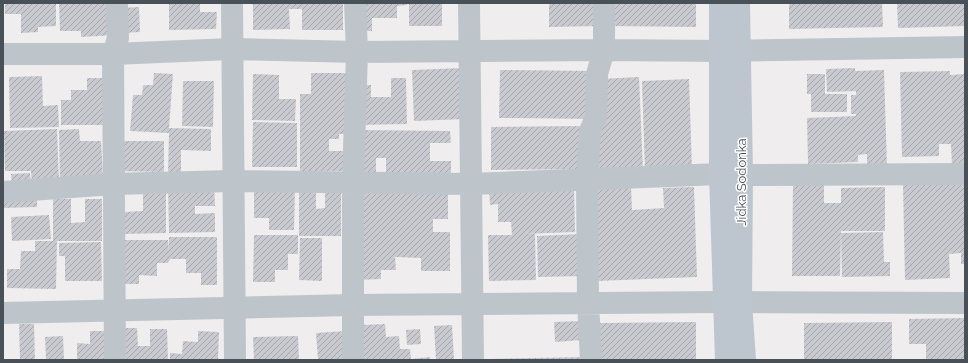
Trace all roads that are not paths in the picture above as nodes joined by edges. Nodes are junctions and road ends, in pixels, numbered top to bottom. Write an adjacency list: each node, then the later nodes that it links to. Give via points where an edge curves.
1 (117, 3): 15 (street, via 118,38)
2 (232, 3): 9 (street)
3 (354, 3): 13 (street)
4 (469, 3): 11 (street)
5 (604, 3): 10 (street)
6 (720, 3): 12 (main road, Jidka Sodonka)
7 (739, 3): 12 (main road, Jidka Sodonka)
8 (965, 47): 12 (street)
9 (231, 49): 13 (street); 15 (street); 20 (street)
10 (604, 50): 11 (street); 12 (street); 19 (street, via 597,74 596,117 590,132)
11 (470, 51): 13 (street); 23 (street)
12 (730, 51): 16 (main road, Jidka Sodonka); 18 (main road, Jidka Sodonka)
13 (357, 52): 21 (street)
14 (3, 54): 15 (street)
15 (113, 54): 22 (street)
16 (720, 174): 19 (street); 25 (main road, Jidka Sodonka)
17 (965, 174): 18 (street)
18 (742, 175): 25 (main road, Jidka Sodonka)
19 (587, 179): 23 (street); 26 (street)
20 (232, 181): 21 (street); 22 (street); 30 (street)
21 (352, 183): 23 (street); 29 (street)
22 (113, 184): 24 (street); 31 (street)
23 (470, 184): 28 (street)
24 (3, 192)
25 (732, 302): 26 (street); 27 (street); 38 (main road, Jidka Sodonka); 39 (main road, Jidka Sodonka)
26 (588, 303): 28 (street); 37 (street)
27 (965, 303)
28 (472, 304): 29 (street); 36 (street)
29 (352, 305): 30 (street); 35 (street)
30 (234, 307): 31 (street); 34 (street)
31 (115, 310): 32 (street); 33 (street)
32 (3, 313)
33 (115, 360)
34 (235, 360)
35 (353, 360)
36 (473, 360)
37 (591, 360)
38 (726, 360)
39 (745, 360)

